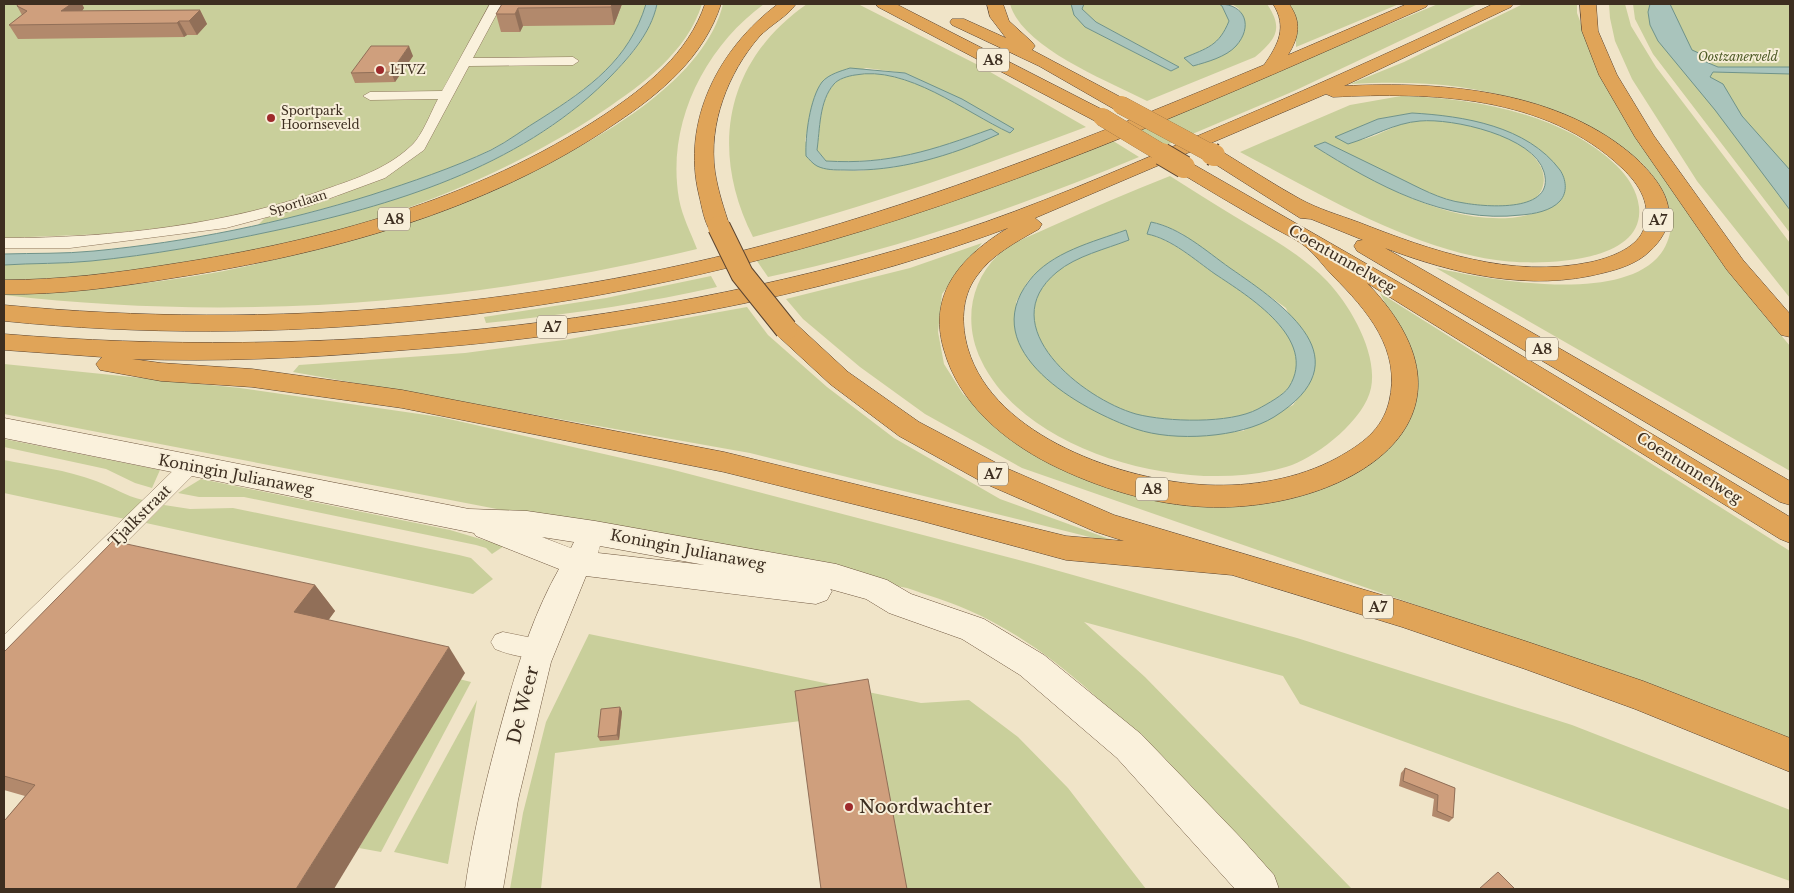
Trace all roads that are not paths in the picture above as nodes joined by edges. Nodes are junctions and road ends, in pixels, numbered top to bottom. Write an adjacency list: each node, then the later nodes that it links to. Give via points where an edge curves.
1 (496, 4): 12 (street, Sportlaan)
2 (713, 4): 22 (highway, A8, via 693,45 671,71 633,103 554,153 456,197 350,232 237,261 108,281)
3 (788, 4): 34 (highway, A7, bridge, via 755,32 738,53 712,103 704,153 708,193 719,227 742,274 786,329 838,378 910,429 996,476 1106,524)
4 (884, 4): 21 (highway, Coentunnelweg / A8, bridge, via 1102,117)
5 (995, 4): 13 (highway, A8, via 996,14 1006,27)
6 (1281, 4): 14 (highway, via 1290,20 1291,33)
7 (1420, 4): 14 (highway, A7)
8 (1505, 4): 16 (highway, A7)
9 (1588, 4): 24 (highway, via 1590,31 1608,75 1641,129 1735,265)
10 (946, 16): 13 (highway, Coentunnelweg / A8)
11 (573, 61): 12 (street)
12 (464, 62): 15 (street, Sportlaan)
13 (1045, 62): 19 (highway, Coentunnelweg / A8, bridge, via 1214,154)
14 (1271, 68): 23 (highway, A7, via 1086,142 897,212 777,248 590,289 510,302 287,321 170,323)
15 (447, 94): 17 (street); 20 (street, Sportlaan, via 419,147 380,175 304,203 226,223 70,243)
16 (1314, 94): 18 (highway, A7); 19 (highway, A7, via 1387,89 1449,91 1541,113 1598,140 1634,168 1655,198 1658,218 1645,244 1624,259 1571,272 1520,273 1432,257)
17 (370, 96)
18 (1082, 192): 21 (highway, A8, via 1002,242 972,266 955,295 951,331 966,375 1000,418 1056,456 1132,485 1210,496 1255,494 1292,487 1338,471 1375,448 1388,433 1398,419 1406,389 1397,342 1373,306); 25 (highway, A7, via 966,236 872,264 686,306 596,322 422,341 246,352 107,349)
19 (1293, 204): 29 (highway, Coentunnelweg / A8)
20 (4, 243)
21 (1317, 246): 31 (highway, Coentunnelweg / A8, via 1411,298)
22 (4, 287)
23 (4, 313)
24 (1790, 329)
25 (4, 342)
26 (4, 346): 34 (highway, A7, via 161,372 252,378 402,399 724,462 1066,548)
27 (4, 428): 28 (main road, Koningin Julianaweg)
28 (190, 465): 30 (main road, Koningin Julianaweg); 38 (street, Tjalkstraat)
29 (1790, 494)
30 (469, 521): 32 (main road, Koningin Julianaweg, via 527,523); 33 (main road, Koningin Julianaweg)
31 (1790, 531)
32 (595, 533): 33 (main road, De Weer); 35 (main road, Koningin Julianaweg, via 836,577 876,589)
33 (578, 563): 35 (main road, Koningin Julianaweg, via 834,593); 37 (main road, De Weer)
34 (1230, 563): 39 (highway, A7, via 1402,614 1598,680)
35 (900, 604): 40 (main road, Koningin Julianaweg, via 973,629 1032,665 1129,746)
36 (504, 642): 37 (street)
37 (539, 648): 41 (main road, De Weer, via 500,800)
38 (4, 650)
39 (1790, 755)
40 (1228, 851): 42 (main road, Koningin Julianaweg); 43 (main road, Koningin Julianaweg)
41 (484, 889)
42 (1248, 889)
43 (1260, 889)

